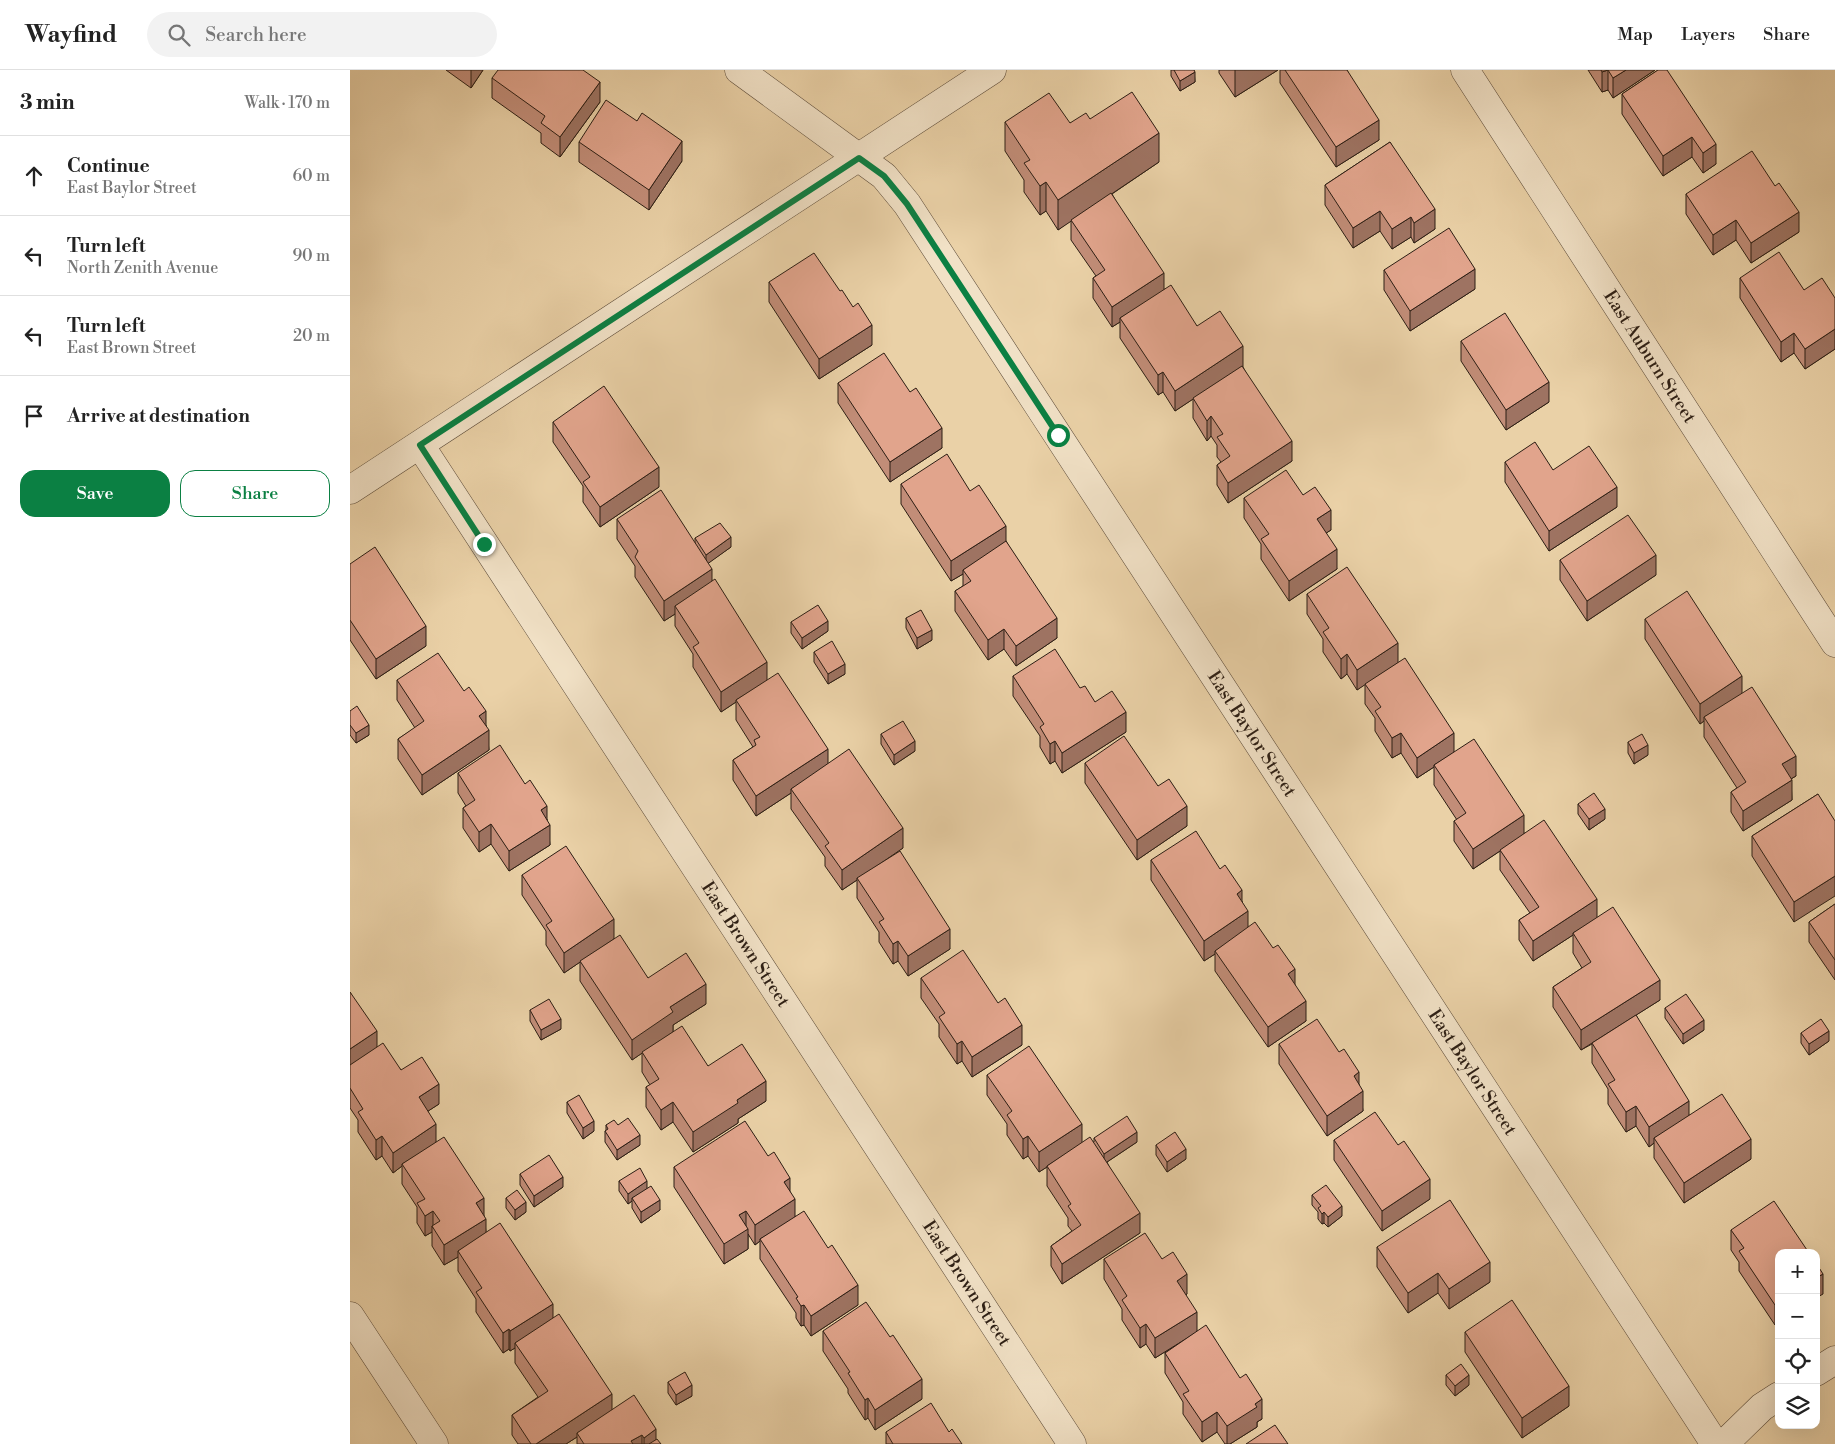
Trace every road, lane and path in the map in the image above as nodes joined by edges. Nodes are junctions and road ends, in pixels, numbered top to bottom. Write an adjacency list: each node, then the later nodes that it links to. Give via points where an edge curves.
1 (739, 70): 4 (street, East Baylor Street)
2 (992, 70): 4 (street)
3 (1464, 70): 7 (street, East Auburn Street)
4 (859, 158): 5 (street); 14 (street, East Baylor Street, via 884,176 907,204)
5 (420, 445): 6 (street); 13 (street, East Brown Street)
6 (350, 490)
7 (1835, 643)
8 (350, 1316): 12 (street)
9 (1835, 1360): 10 (street)
10 (1820, 1369)
11 (1775, 1399): 15 (street)
12 (434, 1444)
13 (1072, 1444)
14 (1715, 1444)
15 (1724, 1444)

